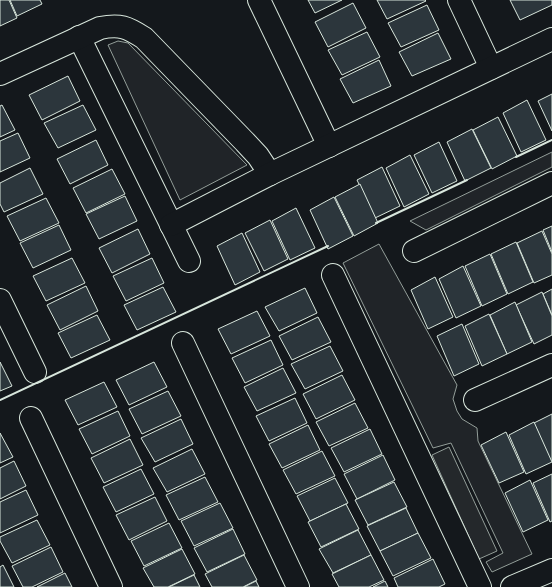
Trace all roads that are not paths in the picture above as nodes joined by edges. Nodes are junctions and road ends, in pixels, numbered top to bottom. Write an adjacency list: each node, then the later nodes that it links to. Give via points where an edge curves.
1 (258, 0): 7 (street)
2 (459, 0): 5 (street)
3 (79, 37): 6 (street); 8 (street, via 114,25 129,28 144,38 258,156); 10 (street)
4 (552, 39): 5 (street)
5 (492, 68): 7 (street)
6 (0, 74)
7 (329, 146): 8 (street)
8 (270, 174): 10 (street)
9 (552, 183): 11 (street)
10 (171, 225): 12 (street)
11 (414, 251)
12 (189, 261)
13 (333, 275): 23 (street)
14 (0, 300): 17 (street)
15 (183, 343): 22 (street)
16 (552, 365): 18 (street)
17 (35, 372)
18 (475, 400)
19 (31, 418): 21 (street)
20 (552, 570): 24 (street)
21 (111, 587)
22 (298, 587)
23 (480, 587)
24 (512, 587)

